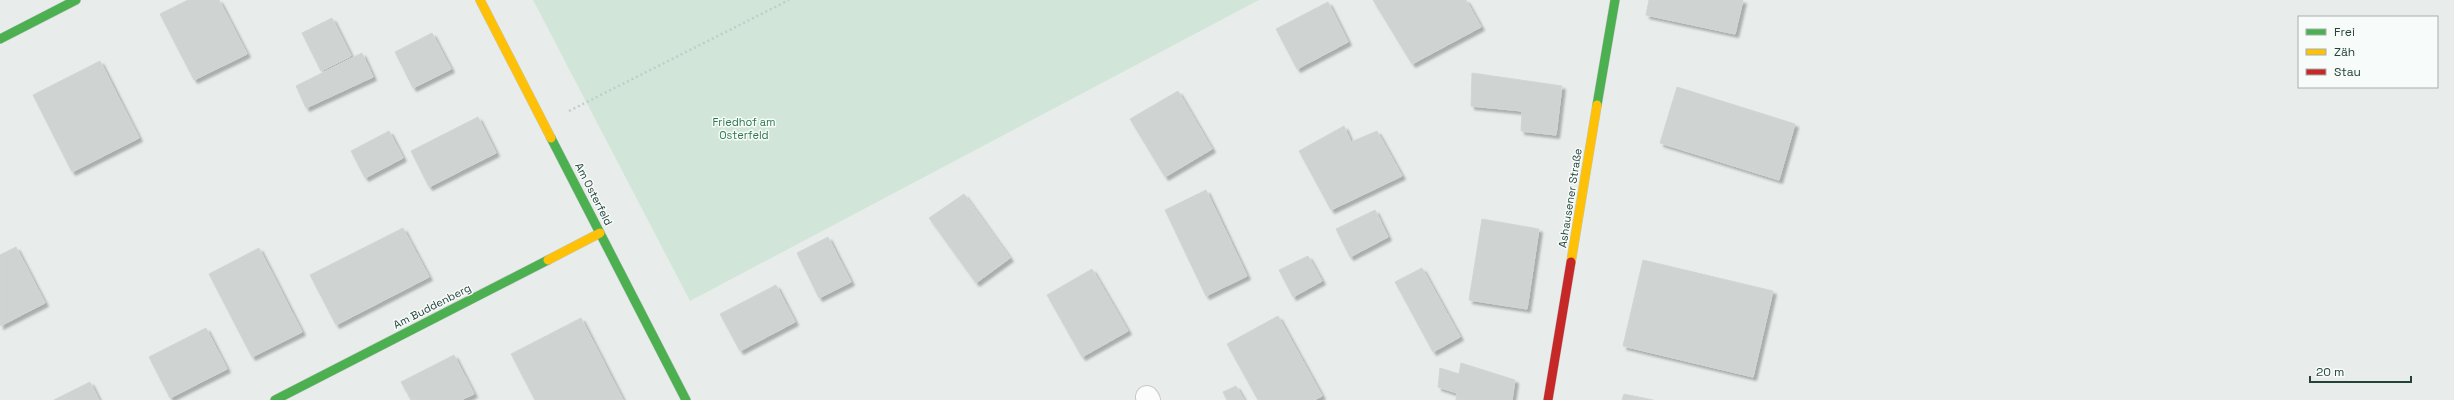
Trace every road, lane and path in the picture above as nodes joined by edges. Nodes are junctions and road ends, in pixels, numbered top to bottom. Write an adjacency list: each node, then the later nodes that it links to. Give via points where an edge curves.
1 (76, 0): 5 (street)
2 (480, 0): 6 (street, Am Osterfeld)
3 (790, 0): 6 (path)
4 (1615, 0): 10 (street, Ashausener Straße)
5 (0, 39)
6 (544, 123): 7 (street, Am Osterfeld)
7 (600, 233): 8 (street, Am Buddenberg); 9 (street, Am Osterfeld)
8 (275, 400)
9 (686, 400)
10 (1548, 400)

